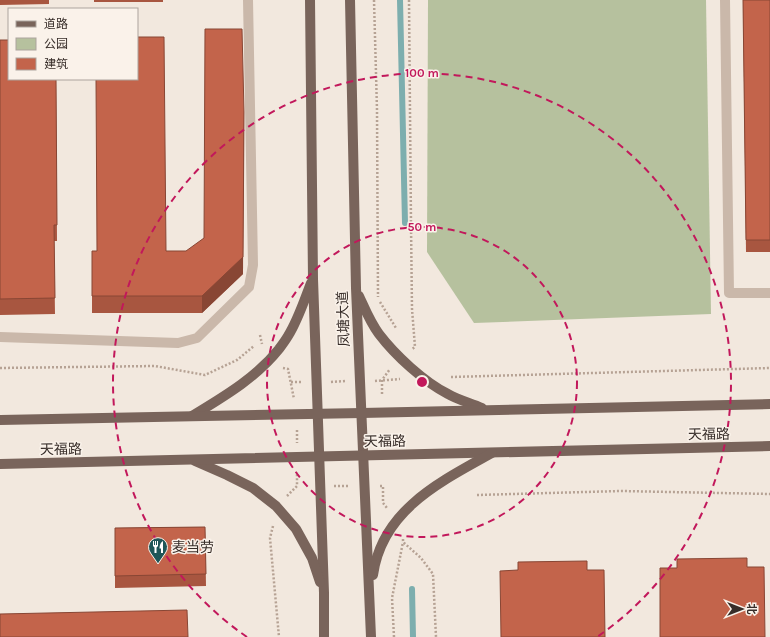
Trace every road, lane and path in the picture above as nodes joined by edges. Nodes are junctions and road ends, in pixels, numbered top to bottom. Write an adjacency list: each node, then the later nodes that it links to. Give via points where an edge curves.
1 (248, 0): 11 (lane, via 253,266 249,287 197,338 178,343)
2 (310, 0): 7 (main road, 凤塘大道)
3 (350, 0): 8 (main road, 凤塘大道)
4 (374, 0): 14 (path, via 378,298 400,334)
5 (409, 0): 14 (path, via 410,224 415,347)
6 (725, 0): 9 (lane, via 729,293)
7 (313, 279): 21 (main road, 凤塘大道); 27 (main road, via 287,338 269,360 249,378)
8 (356, 288): 14 (main road, via 379,334); 19 (main road, 凤塘大道)
9 (770, 292)
10 (260, 335): 13 (path)
11 (0, 337)
12 (254, 346): 15 (path, via 236,360 205,375 155,366)
13 (263, 347)
14 (401, 355): 17 (main road); 18 (path)
15 (0, 368)
16 (770, 368): 17 (path)
17 (422, 377): 18 (path); 24 (main road, via 448,394)
18 (382, 380): 19 (path); 22 (path)
19 (360, 381): 21 (path); 25 (main road, 凤塘大道)
20 (291, 382): 21 (path)
21 (316, 382): 26 (main road, 凤塘大道)
22 (382, 394)
23 (770, 404): 24 (main road, 天福路)
24 (488, 410): 25 (main road, 天福路)
25 (362, 413): 26 (main road, 天福路); 31 (main road, 凤塘大道)
26 (317, 414): 27 (main road, 天福路); 32 (main road, 凤塘大道)
27 (192, 416): 28 (main road, 天福路)
28 (0, 420)
29 (770, 446): 30 (main road, 天福路)
30 (493, 453): 31 (main road, 天福路); 39 (main road, via 417,499)
31 (363, 456): 32 (main road, 天福路); 36 (main road, 凤塘大道)
32 (319, 457): 33 (main road, 天福路); 35 (main road, 凤塘大道)
33 (192, 460): 34 (main road, 天福路); 41 (main road, via 253,488 276,506 296,529 306,546)
34 (0, 464)
35 (320, 486): 36 (path); 41 (main road, 凤塘大道)
36 (364, 486): 39 (path, via 384,486 384,503); 42 (main road, 凤塘大道)
37 (770, 494): 38 (path, via 621,491)
38 (477, 495)
39 (396, 520): 40 (path); 42 (main road, via 386,535 375,563)
40 (403, 542): 45 (path, via 392,598); 46 (path, via 421,558 433,574)
41 (324, 593): 43 (main road, 凤塘大道)
42 (369, 605): 44 (main road, 凤塘大道)
43 (324, 637)
44 (371, 637)
45 (394, 637)
46 (436, 637)

